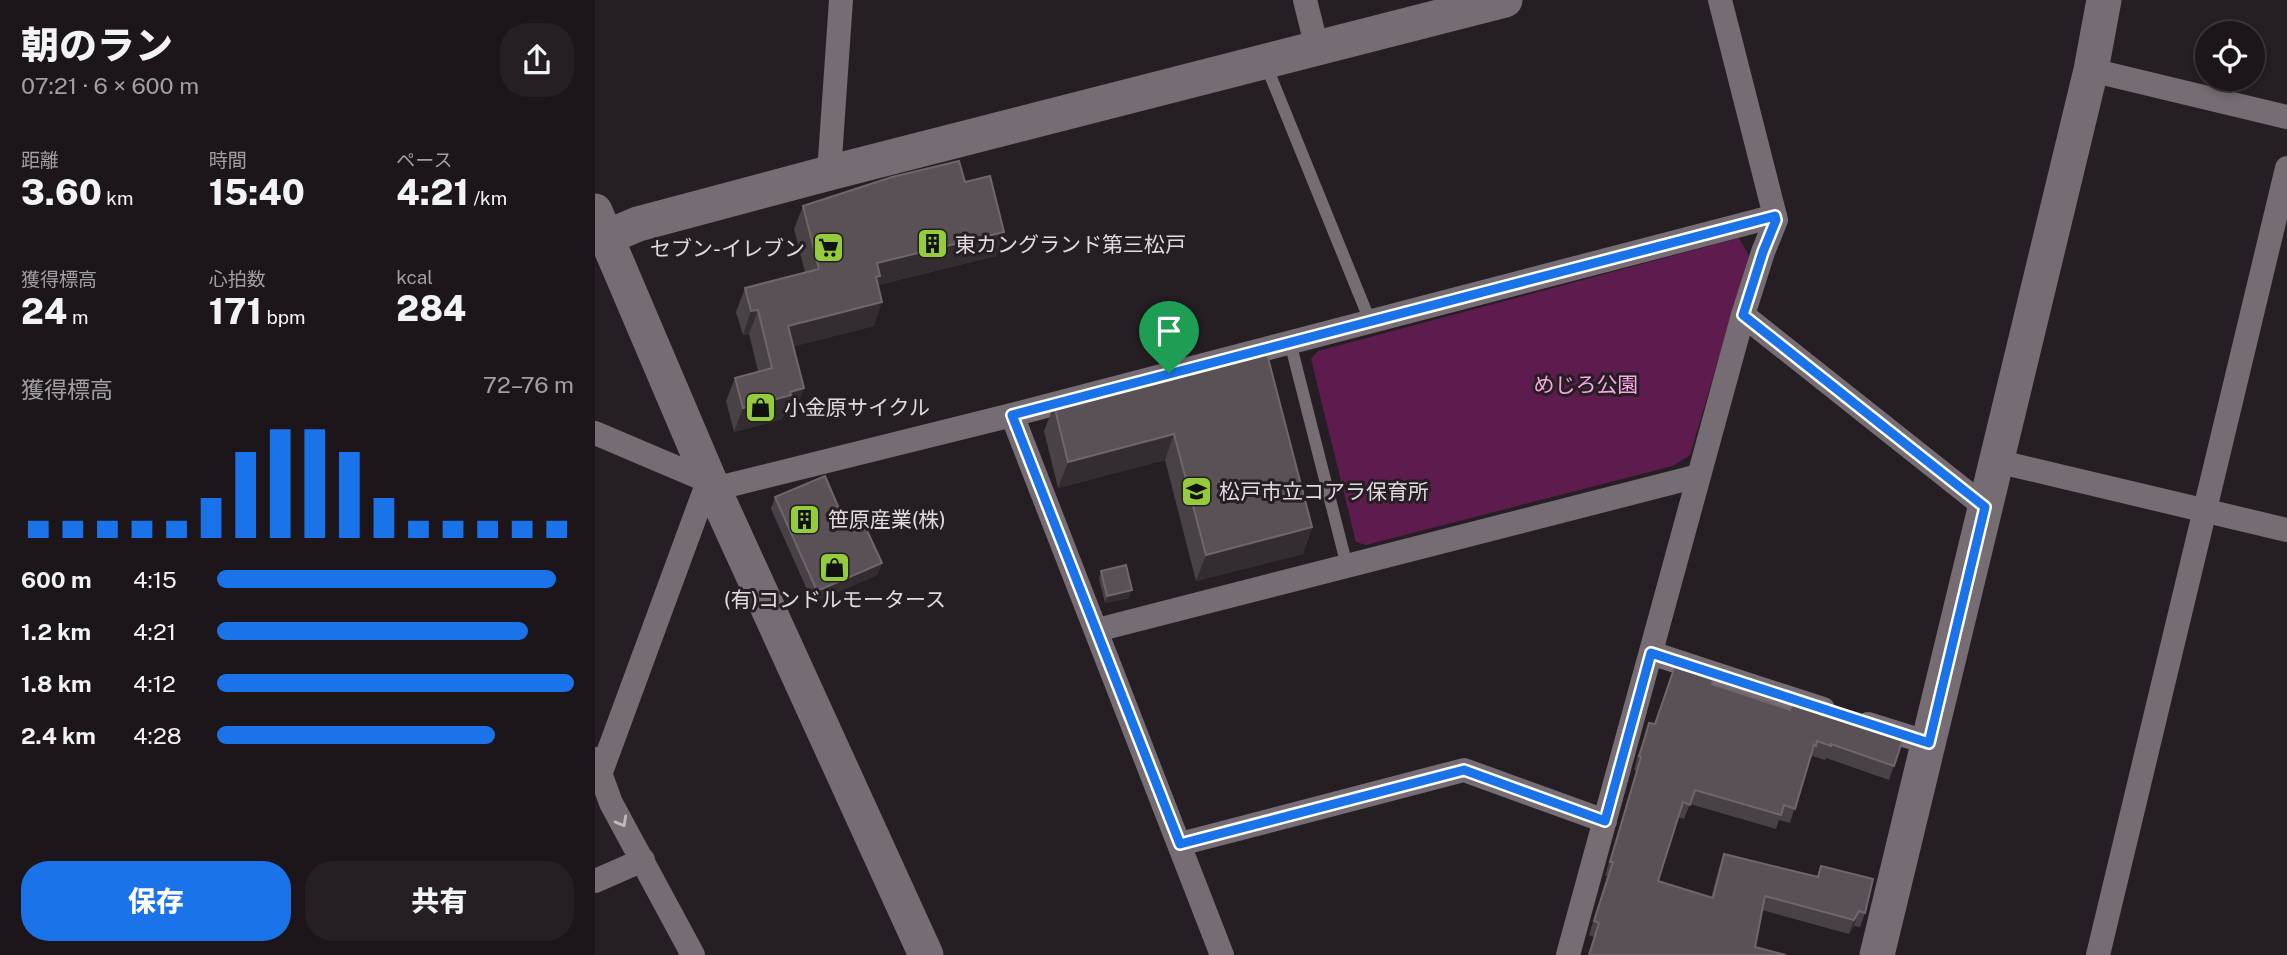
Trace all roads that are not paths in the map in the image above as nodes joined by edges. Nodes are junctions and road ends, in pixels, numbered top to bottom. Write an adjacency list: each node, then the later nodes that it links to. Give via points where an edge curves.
1 (841, 0): 11 (street)
2 (1305, 0): 6 (street)
3 (1505, 0): 6 (street)
4 (1720, 0): 12 (street)
5 (2104, 0): 8 (street)
6 (1317, 48): 7 (street)
7 (1265, 61): 11 (street); 15 (lane)
8 (2091, 70): 9 (street); 19 (street)
9 (2287, 117)
10 (2287, 167): 23 (street)
11 (829, 173): 13 (street, via 638,223)
12 (1775, 216): 14 (street); 15 (street)
13 (601, 224): 21 (street)
14 (1743, 315): 20 (street); 22 (street)
15 (1370, 321): 16 (street)
16 (1290, 342): 17 (street); 25 (lane)
17 (1012, 415): 21 (street); 26 (street)
18 (595, 433): 21 (street)
19 (1996, 461): 22 (street); 23 (street)
20 (1699, 476): 25 (street); 27 (street)
21 (711, 483): 29 (street); 35 (street)
22 (1985, 507): 28 (street)
23 (2205, 510): 24 (street); 39 (street)
24 (2287, 530)
25 (1347, 566): 26 (street)
26 (1097, 630): 31 (street)
27 (1651, 653): 28 (street); 30 (street)
28 (1929, 743): 38 (street)
29 (598, 765): 32 (street, one-way to 32, via 611,803)
30 (1605, 821): 31 (street, via 1464,770); 37 (street)
31 (1180, 844): 36 (street)
32 (643, 860): 33 (street); 34 (street)
33 (595, 881)
34 (693, 955)
35 (926, 955)
36 (1222, 955)
37 (1568, 955)
38 (1877, 955)
39 (2098, 955)

